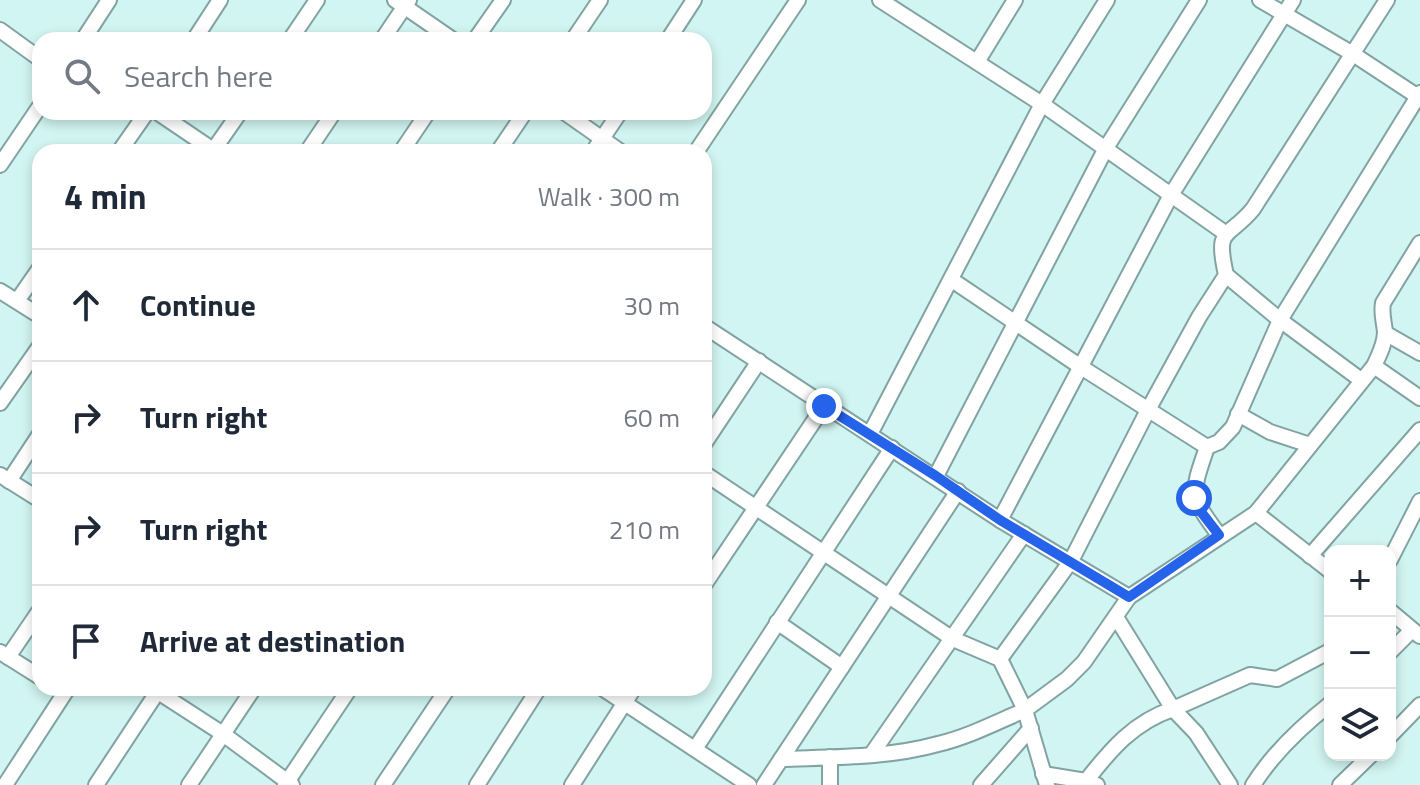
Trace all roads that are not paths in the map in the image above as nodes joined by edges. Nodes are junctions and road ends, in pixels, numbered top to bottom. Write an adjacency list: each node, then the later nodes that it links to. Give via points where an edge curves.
1 (109, 0): 20 (street)
2 (220, 0): 21 (street)
3 (317, 0): 22 (street)
4 (503, 0): 25 (street)
5 (600, 0): 26 (street)
6 (694, 0): 27 (street)
7 (798, 0): 50 (street)
8 (880, 0): 17 (street)
9 (909, 0): 17 (street)
10 (1015, 0): 30 (street)
11 (1107, 0): 32 (street)
12 (1199, 0): 51 (street)
13 (1260, 0): 18 (street)
14 (1293, 0): 18 (street)
15 (1387, 0): 29 (street)
16 (403, 2): 23 (street); 24 (street)
17 (900, 13): 30 (street)
18 (1284, 15): 29 (street); 53 (street)
19 (0, 30): 28 (street)
20 (88, 32)
21 (199, 32)
22 (295, 32)
23 (386, 32)
24 (442, 32)
25 (481, 32)
26 (578, 32)
27 (673, 32)
28 (32, 53)
29 (1353, 54): 31 (street); 54 (street, via 1253,209)
30 (977, 62): 32 (street)
31 (1419, 96): 62 (street)
32 (1042, 104): 51 (street); 58 (street)
33 (32, 118): 52 (street)
34 (141, 120): 42 (street)
35 (169, 120): 43 (street)
36 (235, 120): 44 (street)
37 (329, 120): 45 (street)
38 (423, 120): 46 (street)
39 (520, 120): 47 (street)
40 (572, 120): 48 (street)
41 (615, 120): 49 (street)
42 (125, 144)
43 (204, 144)
44 (219, 144)
45 (312, 144)
46 (406, 144)
47 (503, 144)
48 (595, 144)
49 (598, 144)
50 (701, 144)
51 (1106, 148): 53 (street); 63 (street)
52 (0, 165)
53 (1171, 195): 54 (street); 70 (street)
54 (1225, 233): 56 (street, via 1220,247)
55 (1420, 243): 65 (street, via 1383,303)
56 (1226, 275): 62 (street); 75 (street)
57 (32, 279): 60 (street)
58 (952, 280): 63 (street); 79 (street)
59 (0, 291): 60 (street)
60 (17, 301): 61 (street)
61 (32, 311)
62 (1280, 320): 71 (street); 76 (street)
63 (1014, 323): 70 (street); 84 (street)
64 (712, 331): 68 (street)
65 (1385, 333): 66 (street); 69 (street)
66 (1420, 353)
67 (32, 357): 73 (street)
68 (759, 361): 74 (street); 78 (street)
69 (1374, 366): 71 (street); 72 (street)
70 (1081, 367): 75 (street); 92 (street)
71 (1361, 380): 81 (street)
72 (1420, 398)
73 (0, 403)
74 (824, 406): 79 (street); 90 (street)
75 (1148, 410): 82 (street); 98 (street)
76 (1238, 414): 81 (street); 82 (street, via 1227,435)
77 (1420, 430): 97 (street)
78 (712, 432)
79 (870, 434): 83 (street)
80 (32, 444): 85 (street)
81 (1310, 445): 91 (street)
82 (1207, 447): 94 (street, via 1194,498)
83 (892, 448): 84 (street); 96 (street)
84 (936, 476): 87 (street)
85 (5, 478): 88 (street)
86 (712, 478): 90 (street)
87 (958, 491): 92 (street); 101 (street)
88 (32, 495)
89 (1420, 501): 95 (street)
90 (756, 507): 96 (street); 100 (street)
91 (1256, 513): 94 (street); 97 (street)
92 (1000, 520): 93 (street)
93 (1024, 534): 98 (street); 108 (street)
94 (1219, 535): 102 (street)
95 (1396, 548)
96 (822, 552): 101 (street); 106 (street)
97 (1310, 556): 99 (street)
98 (1071, 561): 102 (street); 112 (street)
99 (1324, 566)
100 (712, 573)
101 (888, 595): 108 (street); 113 (street)
102 (1129, 597): 104 (street)
103 (1396, 616): 107 (street)
104 (1116, 617): 126 (street); 127 (street, via 1084,662)
105 (32, 620): 110 (street)
106 (777, 622): 113 (street); 132 (street)
107 (1416, 633): 109 (street)
108 (953, 639): 112 (street); 133 (street)
109 (1396, 648)
110 (4, 654): 114 (street)
111 (1324, 654): 126 (street, via 1277,679 1250,675)
112 (1000, 659): 127 (street)
113 (842, 667): 135 (street)
114 (32, 672)
115 (60, 696): 140 (street)
116 (153, 696): 141 (street)
117 (167, 696): 131 (street)
118 (249, 696): 131 (street)
119 (345, 696): 139 (street)
120 (443, 696): 143 (street)
121 (534, 696): 144 (street)
122 (614, 696): 124 (street)
123 (629, 696): 124 (street)
124 (624, 703): 132 (street); 145 (street)
125 (1420, 705): 130 (street)
126 (1173, 709): 138 (street, via 1123,737); 150 (street)
127 (1025, 710): 129 (street); 133 (street, via 948,742)
128 (1324, 710): 151 (street)
129 (1031, 728): 137 (street); 149 (street)
130 (1396, 730)
131 (223, 734): 139 (street); 142 (street)
132 (695, 749): 146 (street)
133 (871, 755): 134 (street)
134 (830, 757): 135 (street); 148 (street)
135 (781, 759): 147 (street)
136 (1365, 761): 152 (street)
137 (1045, 779): 138 (street)
138 (1092, 783)
139 (288, 784)
140 (5, 785)
141 (96, 785)
142 (189, 785)
143 (383, 785)
144 (477, 785)
145 (572, 785)
146 (749, 785)
147 (764, 785)
148 (830, 785)
149 (981, 785)
150 (1230, 785)
151 (1253, 785)
152 (1340, 785)

